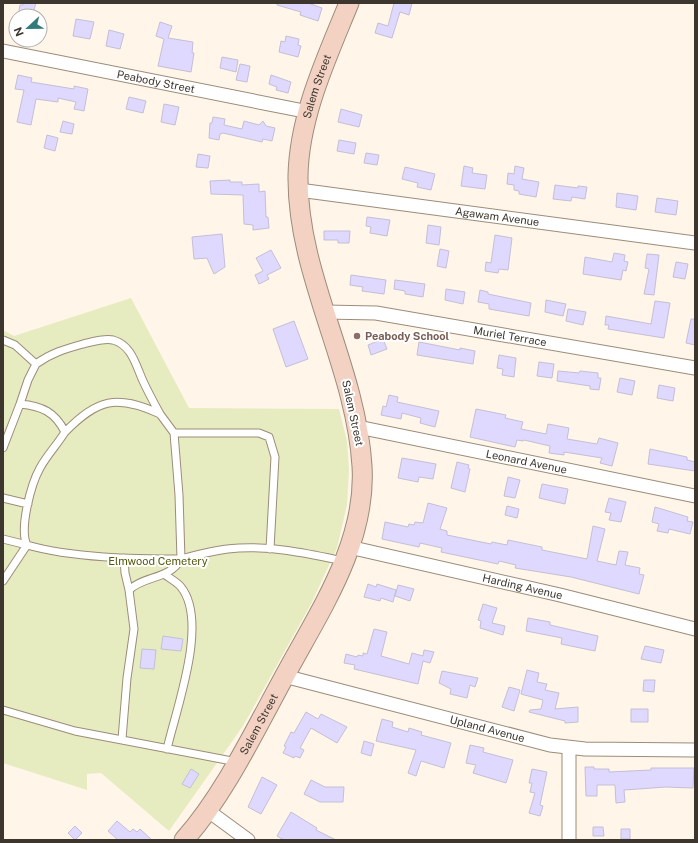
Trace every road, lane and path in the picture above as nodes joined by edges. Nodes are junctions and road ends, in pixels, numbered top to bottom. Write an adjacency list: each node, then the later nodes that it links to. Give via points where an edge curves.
1 (349, 3): 3 (main road, Salem Street, via 324,65)
2 (3, 51): 3 (street, Peabody Street)
3 (309, 112): 4 (main road, Salem Street, via 298,173)
4 (299, 190): 5 (street, Agawam Avenue); 6 (main road, Salem Street, via 304,240)
5 (695, 243)
6 (325, 312): 9 (street, Muriel Terrace, via 376,313); 12 (main road, Salem Street)
7 (3, 340): 8 (lane, via 15,345)
8 (36, 364): 10 (lane); 11 (lane, via 65,348 92,342 118,342 125,346 131,355)
9 (695, 368)
10 (20, 404): 13 (lane, via 47,410 60,422); 15 (lane)
11 (160, 414): 13 (lane, via 135,404 108,402 82,417); 14 (lane)
12 (358, 427): 16 (street, Leonard Avenue); 22 (main road, Salem Street, via 362,489 359,511)
13 (65, 432): 18 (lane, via 39,470)
14 (174, 434): 21 (lane, via 260,433 269,437 275,457); 24 (lane)
15 (3, 448)
16 (695, 496)
17 (3, 498): 18 (lane)
18 (28, 504): 20 (lane, via 23,529)
19 (3, 539): 20 (lane)
20 (27, 545): 23 (lane, via 49,550); 26 (lane)
21 (270, 549): 22 (lane); 24 (lane, via 232,548)
22 (346, 554): 28 (street, Harding Avenue, via 560,595); 29 (main road, Salem Street, via 325,603)
23 (124, 558): 24 (lane); 27 (lane)
24 (181, 559): 25 (lane, via 172,571)
25 (164, 574): 27 (lane, via 138,582); 33 (lane, via 181,587 192,624 192,646)
26 (3, 581)
27 (129, 590): 31 (lane, via 134,629)
28 (695, 629)
29 (284, 676): 32 (street, Upland Avenue, via 530,741); 35 (main road, Salem Street)
30 (3, 710): 31 (lane, via 75,731)
31 (122, 739): 33 (lane)
32 (569, 748): 34 (street, Upland Avenue); 39 (street)
33 (167, 749): 35 (lane)
34 (695, 750)
35 (237, 762): 36 (main road, Salem Street)
36 (207, 810): 37 (main road, Salem Street); 38 (street)
37 (184, 840)
38 (248, 840)
39 (569, 840)

